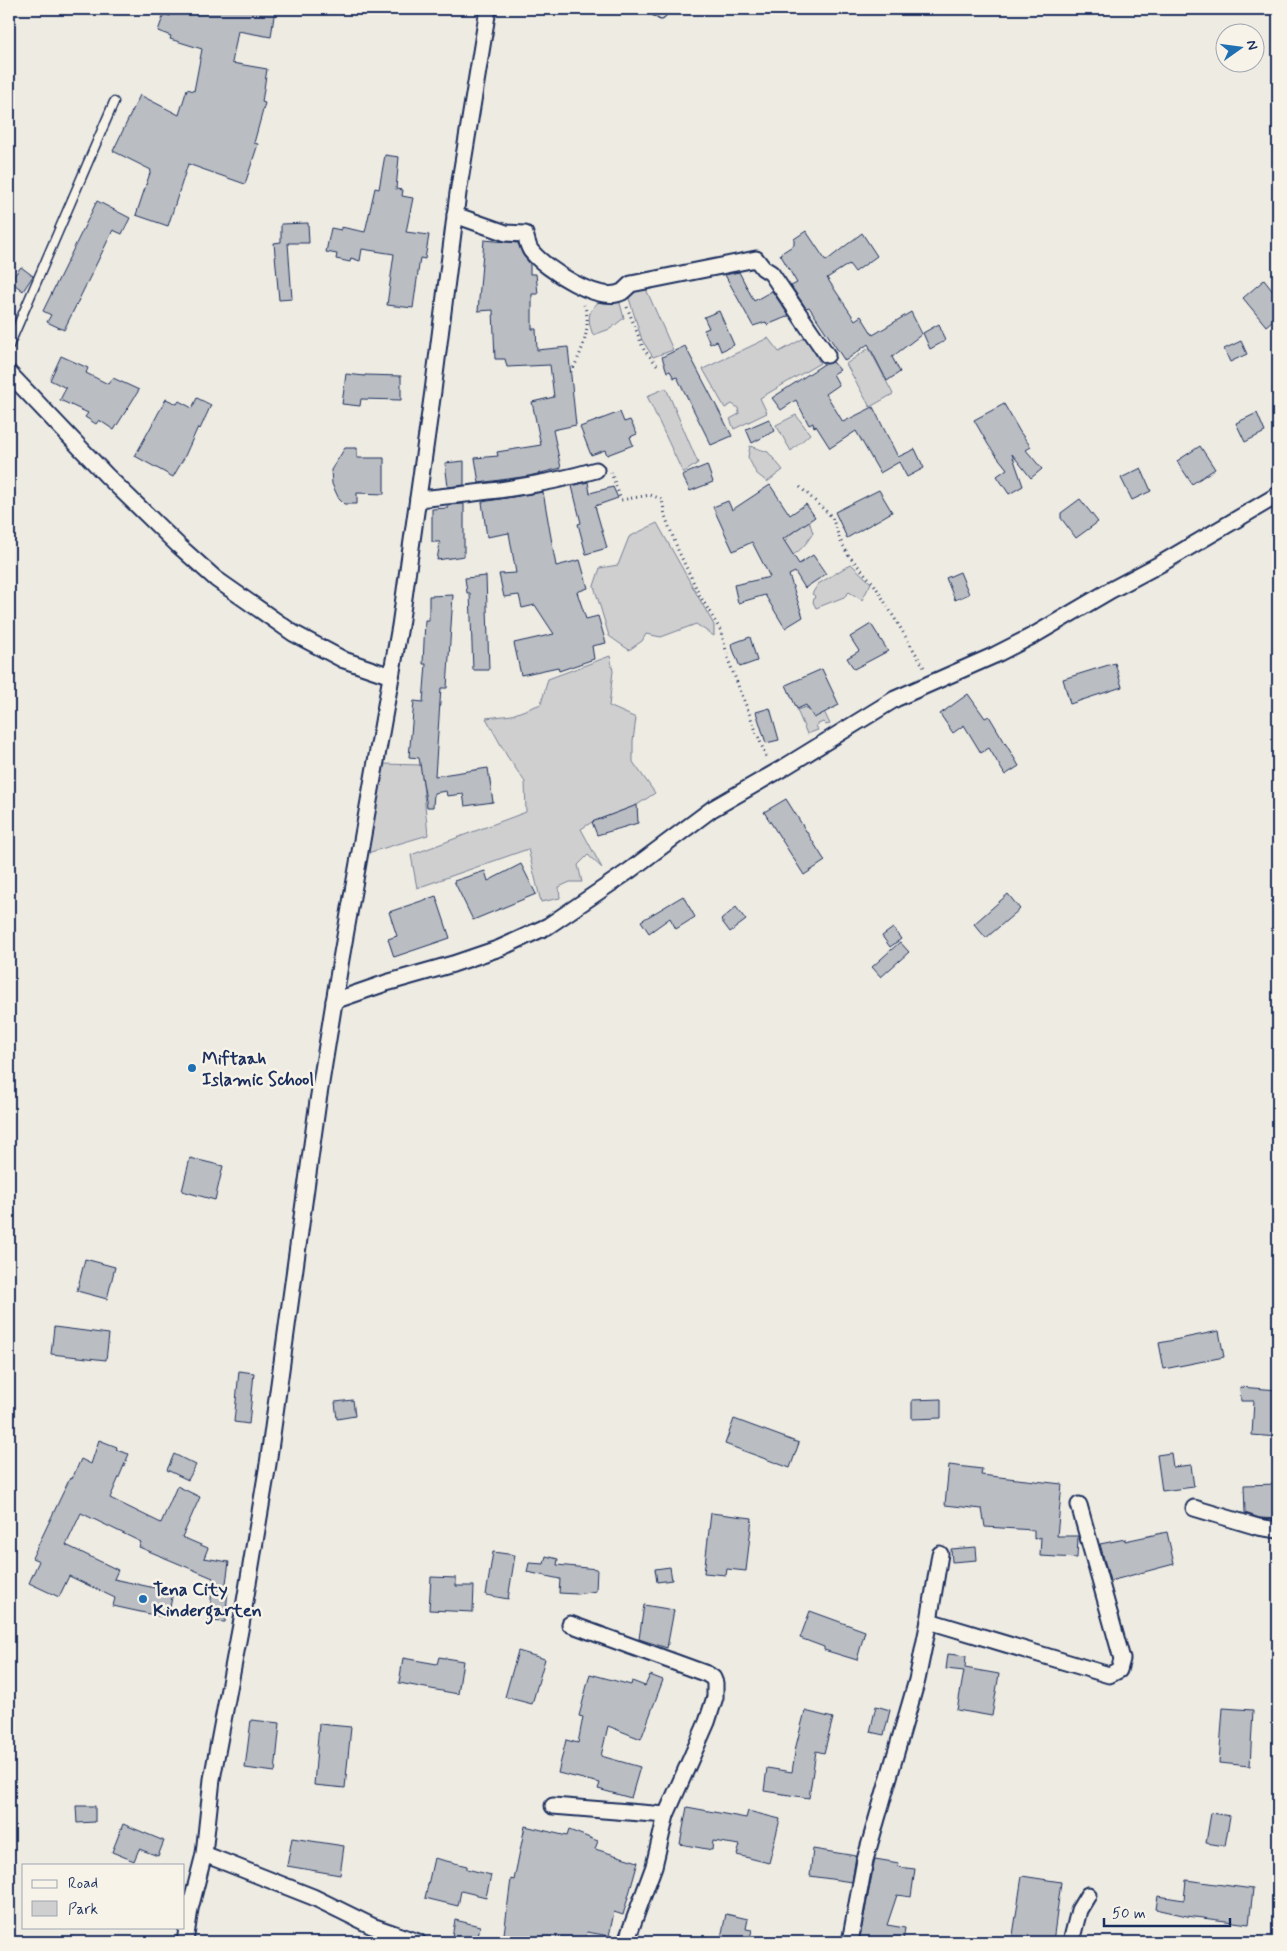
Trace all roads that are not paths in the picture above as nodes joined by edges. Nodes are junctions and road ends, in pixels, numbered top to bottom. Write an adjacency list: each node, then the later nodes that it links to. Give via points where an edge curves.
1 (488, 9): 5 (street)
2 (652, 9): 3 (lane)
3 (661, 15)
4 (114, 102): 6 (lane)
5 (455, 215): 7 (street, via 506,233 525,234 531,251 556,273 587,289 604,293 622,292 631,284 756,260 771,273); 11 (street)
6 (9, 346)
7 (827, 355)
8 (9, 373): 12 (street, via 107,476 216,579 293,634 344,660)
9 (596, 470): 11 (street, via 529,486)
10 (1278, 495): 13 (street, via 1036,634 895,699 712,809 548,926 500,948)
11 (418, 499): 12 (street)
12 (391, 676): 13 (street)
13 (334, 1001): 22 (street, via 268,1464 212,1779)
14 (1080, 1505): 18 (street, via 1122,1659 1119,1670 1109,1675)
15 (1194, 1508): 16 (street)
16 (1278, 1530)
17 (940, 1554): 18 (street)
18 (929, 1621): 27 (street, via 917,1680 866,1860)
19 (570, 1624): 21 (street, via 713,1678 715,1696 707,1722)
20 (553, 1806): 21 (street)
21 (666, 1815): 26 (street, via 654,1866)
22 (204, 1854): 24 (street); 25 (street, via 372,1926)
23 (1088, 1895): 28 (street, via 1079,1910)
24 (185, 1942)
25 (418, 1942)
26 (626, 1942)
27 (850, 1942)
28 (1071, 1942)

